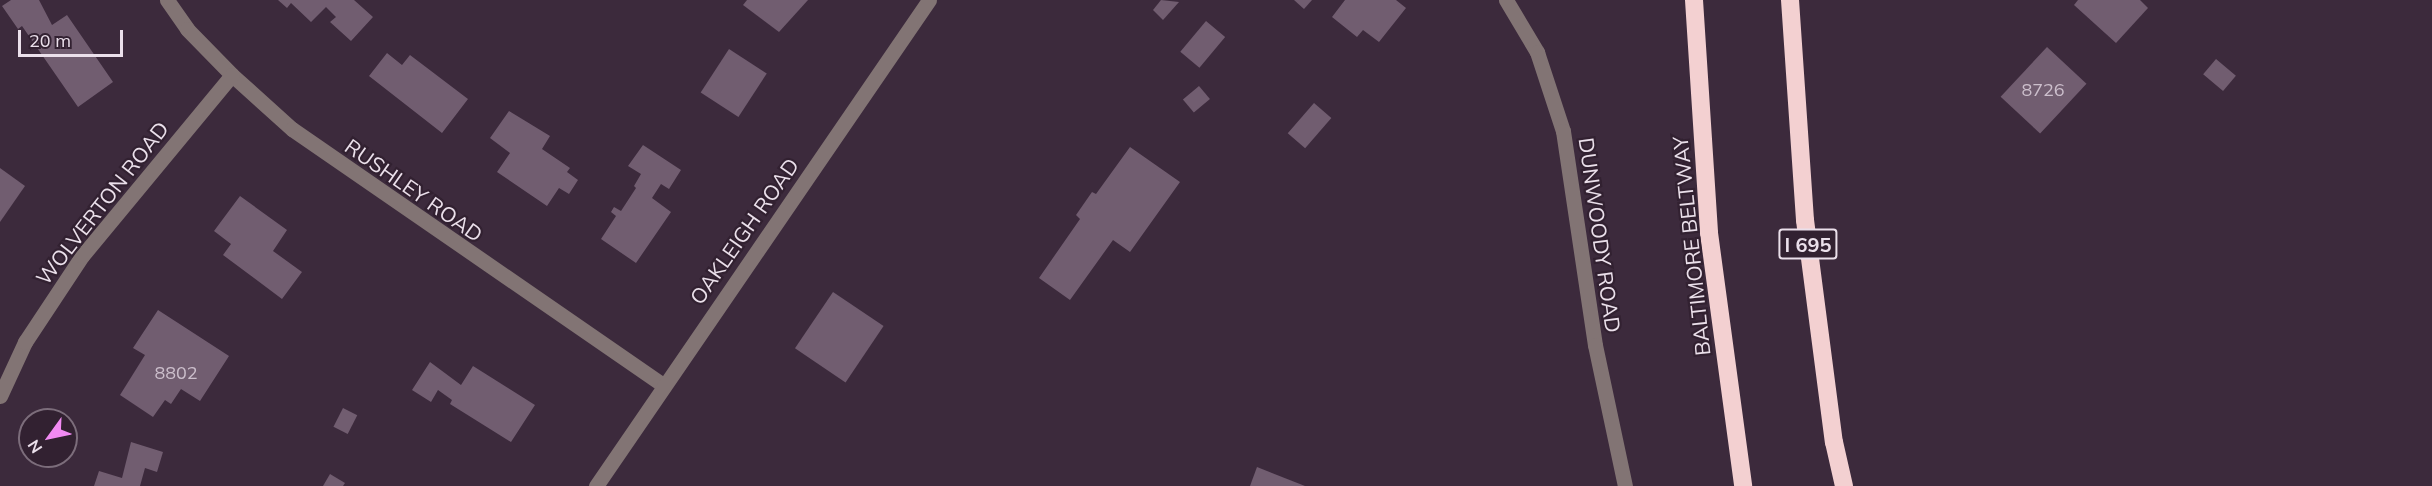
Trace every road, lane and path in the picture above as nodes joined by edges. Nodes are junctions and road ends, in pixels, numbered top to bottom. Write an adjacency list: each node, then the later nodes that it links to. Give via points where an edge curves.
1 (167, 0): 6 (street, RUSHLEY ROAD, via 187,29)
2 (929, 0): 7 (street, OAKLEIGH ROAD)
3 (1506, 0): 10 (street, DUNWOODY ROAD, via 1537,52 1563,131 1595,345)
4 (1694, 0): 11 (highway, BALTIMORE BELTWAY, via 1709,233)
5 (1790, 0): 12 (highway, I 695, via 1805,220 1834,442)
6 (232, 75): 7 (street, RUSHLEY ROAD, via 292,129 368,185); 8 (street, WOLVERTON ROAD, via 82,256 25,342)
7 (663, 385): 9 (street, OAKLEIGH ROAD)
8 (0, 396)
9 (596, 486)
10 (1624, 486)
11 (1743, 486)
12 (1844, 486)

